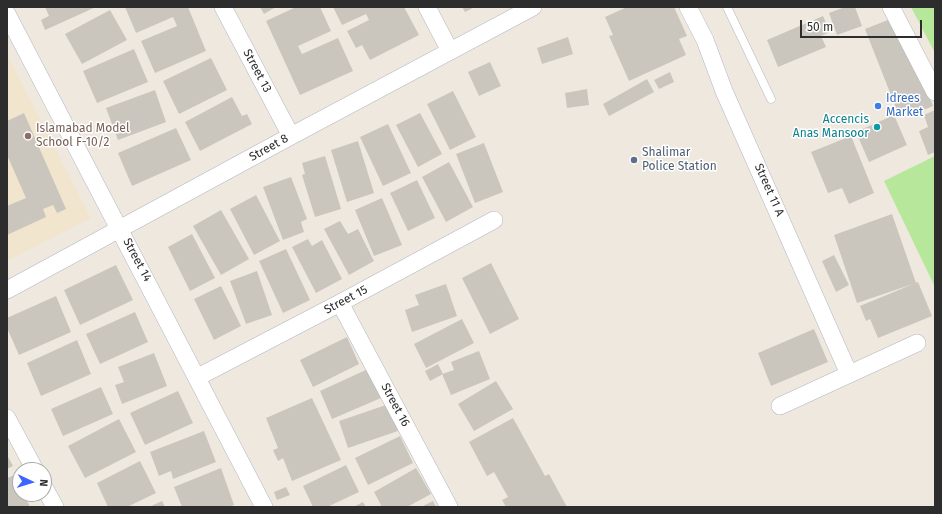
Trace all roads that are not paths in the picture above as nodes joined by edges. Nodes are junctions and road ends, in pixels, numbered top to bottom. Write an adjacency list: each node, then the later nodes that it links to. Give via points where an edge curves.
1 (224, 7): 11 (street, Street 13)
2 (427, 7): 8 (street)
3 (533, 7): 8 (street, Street 8)
4 (688, 7): 17 (street, Street 11 A, via 705,40 724,91)
5 (726, 7): 10 (lane)
6 (891, 7): 9 (street)
7 (7, 14): 13 (street, Street 14)
8 (450, 51): 11 (street, Street 8)
9 (935, 92)
10 (771, 99)
11 (291, 136): 13 (street, Street 8)
12 (494, 220): 15 (street, Street 15)
13 (121, 230): 14 (street, Street 8); 18 (street, Street 14)
14 (7, 290)
15 (340, 303): 18 (street, Street 15); 23 (street, Street 16)
16 (917, 343): 17 (street)
17 (849, 374): 19 (street)
18 (198, 377): 22 (street, Street 14)
19 (780, 406)
20 (7, 418): 21 (street)
21 (31, 462)
22 (264, 507)
23 (449, 507)

